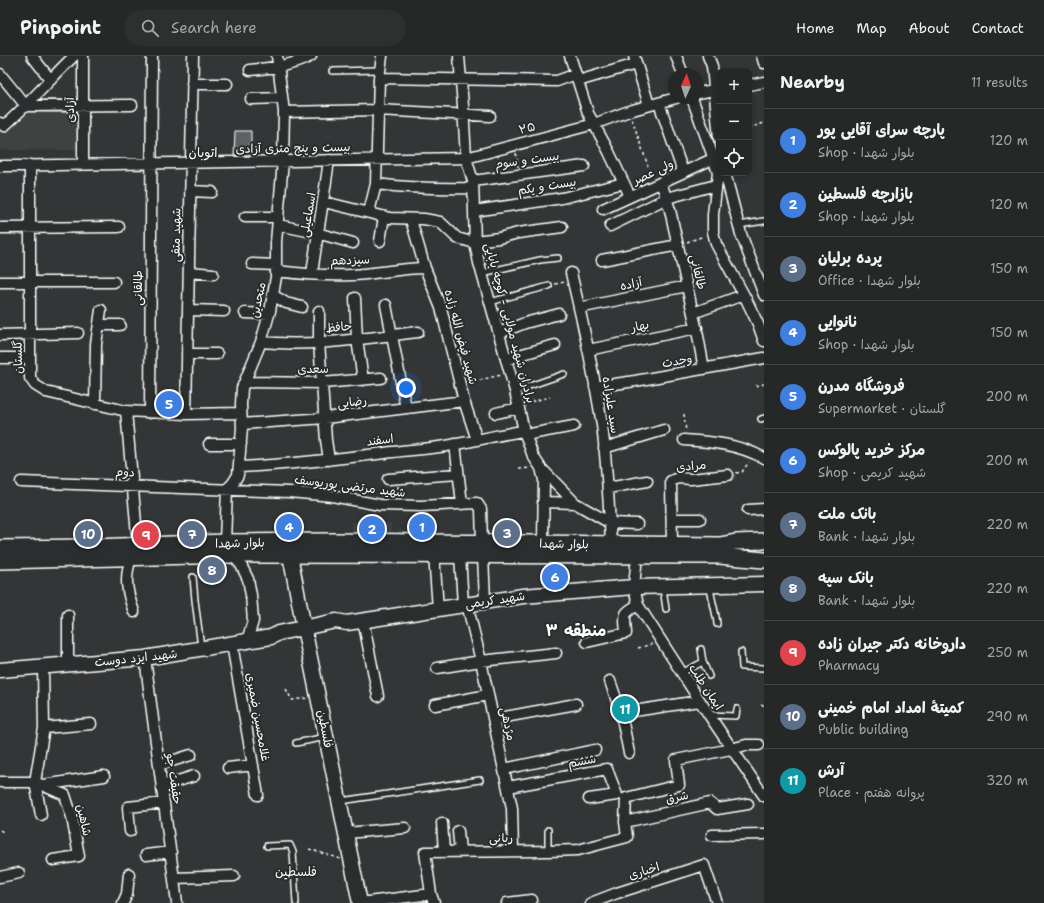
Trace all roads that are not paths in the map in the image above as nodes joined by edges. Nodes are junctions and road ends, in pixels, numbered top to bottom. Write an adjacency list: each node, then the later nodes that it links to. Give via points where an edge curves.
1 (32, 56): 23 (street)
2 (74, 56): 23 (street)
3 (83, 56): 39 (street, آزادی)
4 (152, 56): 52 (street, طالقانی)
5 (193, 56): 26 (street, شهید متقی)
6 (277, 56): 16 (street, متحدین)
7 (311, 56): 16 (street)
8 (382, 56): 21 (street)
9 (459, 56): 24 (street, برادران شهید مولایی - کوچه بابایی)
10 (570, 56): 22 (street)
11 (676, 56): 17 (street)
12 (708, 56): 29 (street)
13 (762, 56): 15 (street)
14 (635, 60): 22 (street); 37 (street)
15 (764, 63)
16 (279, 67): 18 (street); 31 (street, متحدین)
17 (681, 68)
18 (250, 70)
19 (332, 70): 21 (lane)
20 (0, 74): 38 (street)
21 (380, 74): 24 (street); 40 (street)
22 (577, 78): 24 (street, via 557,81); 45 (street)
23 (50, 79): 38 (street)
24 (461, 80): 42 (street, برادران شهید مولایی - کوچه بابایی)
25 (764, 82): 28 (street)
26 (192, 84): 27 (street); 51 (street, شهید متقی)
27 (227, 84)
28 (752, 84)
29 (716, 90): 30 (street)
30 (704, 92)
31 (282, 98): 32 (street); 41 (street, متحدین)
32 (251, 99)
33 (668, 100): 34 (street)
34 (659, 103): 37 (street); 57 (street)
35 (694, 104): 46 (street)
36 (132, 105): 39 (street)
37 (649, 105): 45 (street)
38 (26, 106): 39 (street); 44 (street, via 4,126)
39 (82, 106): 53 (street, آزادی)
40 (378, 110): 41 (street); 42 (street); 48 (street)
41 (284, 112): 50 (street, متحدین)
42 (463, 115): 43 (street); 47 (street, برادران شهید مولایی - کوچه بابایی)
43 (490, 116)
44 (0, 123)
45 (594, 124): 47 (street, ۲۵); 61 (street)
46 (716, 157): 57 (street, ولی عصر)
47 (466, 158): 48 (street, بیست و پنج متری آزادی); 63 (street, برادران شهید مولایی - کوچه بابایی)
48 (377, 159): 49 (street, بیست و پنج متری آزادی); 62 (street)
49 (329, 160): 50 (street, بیست و پنج متری آزادی); 69 (street, اسماعیلی)
50 (283, 161): 51 (street, بیست و پنج متری آزادی); 76 (street, متحدین)
51 (191, 162): 52 (street, بیست و پنج متری آزادی); 65 (street, شهید متقی)
52 (152, 163): 53 (street, بیست و پنج متری آزادی); 154 (street, طالقانی)
53 (82, 164): 54 (street, بیست و پنج متری آزادی)
54 (30, 165): 55 (street, بیست و پنج متری آزادی); 83 (street, گلستان)
55 (0, 166)
56 (584, 166): 63 (street, بیست و سوم)
57 (683, 172): 60 (street, ولی عصر)
58 (718, 176): 64 (street)
59 (726, 176): 78 (street)
60 (661, 182): 67 (street, ولی عصر); 68 (street, طالقانی)
61 (624, 183): 67 (street); 71 (street, بیست و یکم, via 562,198)
62 (376, 184): 63 (street, بیست و سوم, via 432,189); 72 (street)
63 (473, 184): 71 (street, برادران شهید مولایی - کوچه بابایی)
64 (716, 185): 68 (street); 106 (street, via 713,232 716,244)
65 (190, 191): 66 (street); 94 (street, شهید متقی)
66 (212, 192)
67 (630, 196): 70 (street, ولی عصر)
68 (667, 198): 79 (street); 88 (street, طالقانی)
69 (324, 202): 72 (street); 84 (street, اسماعیلی)
70 (603, 209)
71 (474, 211): 86 (street, برادران شهید مولایی - کوچه بابایی)
72 (369, 212): 73 (street)
73 (384, 216): 75 (street); 85 (street)
74 (245, 217): 76 (street)
75 (411, 220): 86 (street, via 440,222 457,238); 93 (street, شهید فیض الله زاده)
76 (278, 221): 84 (street); 92 (street, متحدین)
77 (764, 221): 78 (lane)
78 (739, 225): 104 (street)
79 (610, 226)
80 (119, 227): 83 (street)
81 (562, 227): 86 (street)
82 (0, 228): 83 (street)
83 (30, 228): 100 (street, گلستان)
84 (317, 233): 87 (street); 97 (street, اسماعیلی)
85 (380, 241)
86 (475, 242): 95 (street, برادران شهید مولایی - کوچه بابایی)
87 (353, 243)
88 (678, 245): 90 (street); 103 (street, طالقانی)
89 (558, 258): 95 (lane)
90 (602, 260)
91 (252, 264): 92 (street, سیزدهم)
92 (276, 268): 97 (street, سیزدهم); 105 (street, متحدین)
93 (425, 268): 97 (street, سیزدهم, via 403,268 352,275); 149 (street, شهید فیض الله زاده, via 441,308)
94 (189, 272): 96 (street); 113 (street, شهید متقی)
95 (482, 273): 108 (street, برادران شهید مولایی - کوچه بابایی)
96 (213, 274)
97 (312, 274)
98 (572, 276): 111 (street, سید علیزاده)
99 (0, 282): 100 (street)
100 (30, 282): 101 (street); 125 (street, گلستان)
101 (114, 282)
102 (549, 286): 108 (lane)
103 (687, 286): 111 (street, آزاده); 117 (street, طالقانی)
104 (764, 292)
105 (273, 295): 110 (street, via 286,303); 118 (street, متحدین)
106 (743, 295): 117 (street); 130 (street)
107 (355, 298): 129 (street)
108 (490, 302): 124 (street, برادران شهید مولایی - کوچه بابایی)
109 (386, 305): 128 (street)
110 (302, 307)
111 (579, 308): 134 (street, سید علیزاده)
112 (101, 310): 120 (street)
113 (188, 310): 114 (street); 135 (street, شهید متقی)
114 (224, 311)
115 (319, 311): 132 (street)
116 (245, 313): 118 (street)
117 (693, 313): 122 (street, طالقانی)
118 (269, 314): 131 (street, متحدین)
119 (559, 314): 124 (street, via 525,322)
120 (99, 325): 121 (street); 150 (street, via 96,344)
121 (120, 325)
122 (697, 328): 134 (street, بهار); 141 (street, طالقانی)
123 (418, 332): 128 (street, حافظ)
124 (499, 333): 140 (street, برادران شهید مولایی - کوچه بابایی)
125 (30, 334): 126 (street); 127 (street); 138 (street, گلستان)
126 (78, 334)
127 (0, 335)
128 (392, 335): 129 (street, حافظ); 152 (street)
129 (357, 339): 132 (street, حافظ); 144 (street)
130 (764, 340)
131 (261, 342): 132 (street, حافظ); 145 (street, متحدین)
132 (319, 342): 146 (street)
133 (556, 345): 140 (street)
134 (588, 350): 147 (street, سید علیزاده)
135 (187, 354): 136 (street); 157 (street, شهید متقی)
136 (217, 354)
137 (0, 358): 138 (street)
138 (30, 358): 150 (street, گلستان, via 30,378 35,385 46,392)
139 (764, 358): 141 (street, وحدت)
140 (506, 360): 148 (street, برادران شهید مولایی - کوچه بابایی)
141 (704, 369): 147 (street, وحدت)
142 (564, 374): 148 (lane)
143 (381, 378): 144 (street, سعدی)
144 (364, 380): 146 (street, سعدی)
145 (245, 382): 146 (street, سعدی); 155 (street, متحدین, via 242,388)
146 (322, 383): 158 (street)
147 (595, 387): 168 (street, سید علیزاده)
148 (515, 391): 151 (street, برادران شهید مولایی - کوچه بابایی)
149 (464, 401): 152 (street, رضایی); 163 (street, شهید فیض الله زاده)
150 (95, 404): 153 (street, گلستان)
151 (519, 406): 156 (street); 162 (street, برادران شهید مولایی - کوچه بابایی)
152 (406, 408): 158 (street, رضایی)
153 (126, 411): 154 (street, گلستان); 178 (street)
154 (150, 413): 157 (street, گلستان)
155 (241, 413): 157 (street, گلستان); 159 (street, متحدین)
156 (496, 413)
157 (186, 414)
158 (325, 418): 159 (street, رضایی); 170 (street)
159 (242, 424): 166 (street, متحدین)
160 (574, 426): 162 (street, اسفند)
161 (664, 430): 168 (street)
162 (524, 433): 163 (street, اسفند, via 503,433); 172 (street, برادران شهید مولایی - کوچه بابایی)
163 (477, 440): 167 (street, اسفند)
164 (685, 440): 169 (street, via 718,442)
165 (209, 444): 166 (street)
166 (241, 444): 171 (street, متحدین)
167 (454, 444): 170 (street, اسفند); 173 (street)
168 (604, 448): 179 (street, سید علیزاده)
169 (759, 456)
170 (329, 460): 171 (street, اسفند, via 275,466)
171 (239, 466): 180 (street, متحدین, via 238,475)
172 (541, 468): 181 (street, via 544,480); 182 (street)
173 (458, 474): 175 (street); 183 (street)
174 (728, 475): 187 (street, مرادی, via 678,478 671,481)
175 (393, 478)
176 (647, 481): 179 (street)
177 (21, 482): 178 (street, دوم)
178 (133, 486): 180 (street, دوم); 199 (street)
179 (608, 488): 188 (street, سید علیزاده)
180 (227, 489): 183 (street, شهید مرتضی پوریوسف, via 332,496 380,505); 195 (street)
181 (543, 502): 182 (street); 191 (street)
182 (575, 503): 188 (street)
183 (462, 504): 196 (street, شهید مرتضی پوریوسف, via 477,503 481,509)
184 (764, 509): 185 (street)
185 (748, 510)
186 (700, 519): 187 (street)
187 (672, 520): 193 (street, مرادی)
188 (610, 523): 189 (street); 192 (street, سید علیزاده)
189 (637, 524)
190 (764, 541): 198 (main road, via 736,542)
191 (542, 543): 192 (main road, بلوار شهدا); 196 (main road, بلوار شهدا)
192 (611, 544): 193 (main road, بلوار شهدا)
193 (672, 544): 197 (main road, بلوار شهدا)
194 (0, 548): 200 (main road, بلوار شهدا)
195 (229, 549): 196 (main road, بلوار شهدا, via 334,542); 199 (main road, بلوار شهدا); 201 (main road, بلوار شهدا); 222 (street, via 248,579 253,622)
196 (483, 549): 197 (main road, بلوار شهدا); 203 (main road, بلوار شهدا); 212 (street)
197 (693, 550): 198 (main road, بلوار شهدا)
198 (720, 550): 204 (main road)
199 (135, 552): 200 (main road, بلوار شهدا); 217 (street, via 128,568 126,583)
200 (69, 554): 205 (main road, بلوار شهدا)
201 (290, 555): 202 (main road, بلوار شهدا); 221 (main road, فلسطین)
202 (434, 555): 203 (main road, بلوار شهدا); 215 (street)
203 (460, 555): 213 (street, مژدهی)
204 (764, 560)
205 (0, 561)
206 (636, 566): 211 (street, ایمان طلب)
207 (193, 577): 226 (lane)
208 (764, 584): 209 (main road, شهید کریمی)
209 (710, 585): 210 (main road, شهید کریمی); 220 (lane)
210 (663, 586): 211 (main road, شهید کریمی); 216 (lane)
211 (634, 587): 212 (main road, شهید کریمی, via 523,596); 214 (street, ایمان طلب)
212 (484, 602): 213 (main road, شهید کریمی)
213 (465, 604): 215 (main road, شهید کریمی); 230 (street, مژدهی)
214 (638, 605): 223 (street, via 625,614 626,633); 237 (street, ایمان طلب)
215 (438, 609): 219 (main road, شهید کریمی)
216 (666, 609)
217 (134, 612)
218 (68, 615): 232 (street)
219 (363, 620): 221 (main road, شهید کریمی, via 337,628); 241 (street)
220 (717, 624)
221 (305, 631): 222 (main road, شهید ایزد دوست, via 279,639 271,637); 251 (main road, فلسطین)
222 (247, 641): 224 (main road, شهید ایزد دوست)
223 (587, 642)
224 (232, 644): 226 (main road, شهید ایزد دوست); 259 (street, غلامحسین ضمیری)
225 (701, 649): 231 (lane)
226 (202, 650): 229 (main road, شهید ایزد دوست)
227 (741, 652): 235 (lane, via 742,667)
228 (556, 653): 230 (street)
229 (145, 658): 232 (main road, شهید ایزد دوست); 258 (street, حقیقت جو)
230 (481, 661): 234 (street); 240 (street, مژدهی)
231 (703, 662): 237 (lane); 238 (lane)
232 (68, 665): 233 (main road, شهید ایزد دوست)
233 (43, 667): 236 (main road, شهید ایزد دوست); 250 (street)
234 (437, 668)
235 (764, 668)
236 (0, 670)
237 (681, 673): 242 (street, ایمان طلب)
238 (709, 676)
239 (610, 681): 246 (street)
240 (488, 695): 244 (street); 248 (street, مژدهی)
241 (378, 696)
242 (699, 701): 246 (street); 247 (street, ایمان طلب)
243 (576, 704): 248 (street)
244 (435, 705)
245 (738, 709): 247 (lane, via 734,716)
246 (621, 713): 256 (street)
247 (708, 715): 254 (street, ایمان طلب)
248 (494, 719): 261 (street, مژدهی)
249 (91, 724): 250 (street)
250 (44, 728): 266 (street)
251 (326, 737): 252 (lane); 272 (main road, فلسطین)
252 (296, 743)
253 (759, 745): 254 (street)
254 (731, 749): 270 (street, ایمان طلب); 276 (street, via 676,760 679,785 626,798)
255 (596, 750): 261 (street)
256 (629, 753)
257 (192, 755): 258 (street)
258 (159, 765): 267 (street, حقیقت جو)
259 (252, 765): 260 (street); 269 (street, غلامحسین ضمیری)
260 (228, 768)
261 (504, 769): 268 (street, مژدهی)
262 (104, 776): 266 (street)
263 (194, 776): 267 (street)
264 (480, 780): 272 (lane)
265 (0, 782): 266 (street)
266 (39, 783): 275 (street); 292 (street, شاهین, via 65,795 79,856)
267 (162, 786): 273 (street, حقیقت جو)
268 (508, 787): 271 (street, ششم, via 607,769 617,795); 288 (street, مژدهی, via 512,808)
269 (258, 795)
270 (764, 796)
271 (589, 799)
272 (340, 801): 282 (main road, فلسطین)
273 (164, 803): 281 (street, via 128,807); 290 (street, حقیقت جو)
274 (748, 804): 276 (street, شرق, via 717,809 710,803)
275 (41, 815)
276 (625, 822): 289 (street, ربانی, via 627,837 578,850)
277 (442, 823): 286 (street)
278 (405, 828): 282 (street)
279 (548, 830): 289 (lane)
280 (458, 831): 287 (street)
281 (130, 832)
282 (346, 833): 304 (main road, فلسطین)
283 (764, 834): 284 (street)
284 (712, 836)
285 (267, 846): 303 (lane, via 290,845)
286 (444, 851): 287 (street, ربانی); 298 (street, ربانی, via 425,852)
287 (460, 851): 288 (street, ربانی)
288 (513, 851): 289 (street, ربانی)
289 (548, 851)
290 (171, 852): 291 (street); 297 (street, حقیقت جو)
291 (146, 855)
292 (52, 860)
293 (19, 873): 296 (street)
294 (129, 874): 301 (street, via 127,894)
295 (234, 876): 297 (street)
296 (0, 877)
297 (174, 878): 302 (street, حقیقت جو)
298 (432, 899): 299 (street)
299 (410, 900): 304 (street)
300 (532, 900): 305 (street)
301 (123, 903)
302 (177, 903)
303 (296, 903)
304 (360, 903)
305 (507, 903)
306 (591, 903): 307 (street, اخباری, via 704,865)
307 (718, 903)

